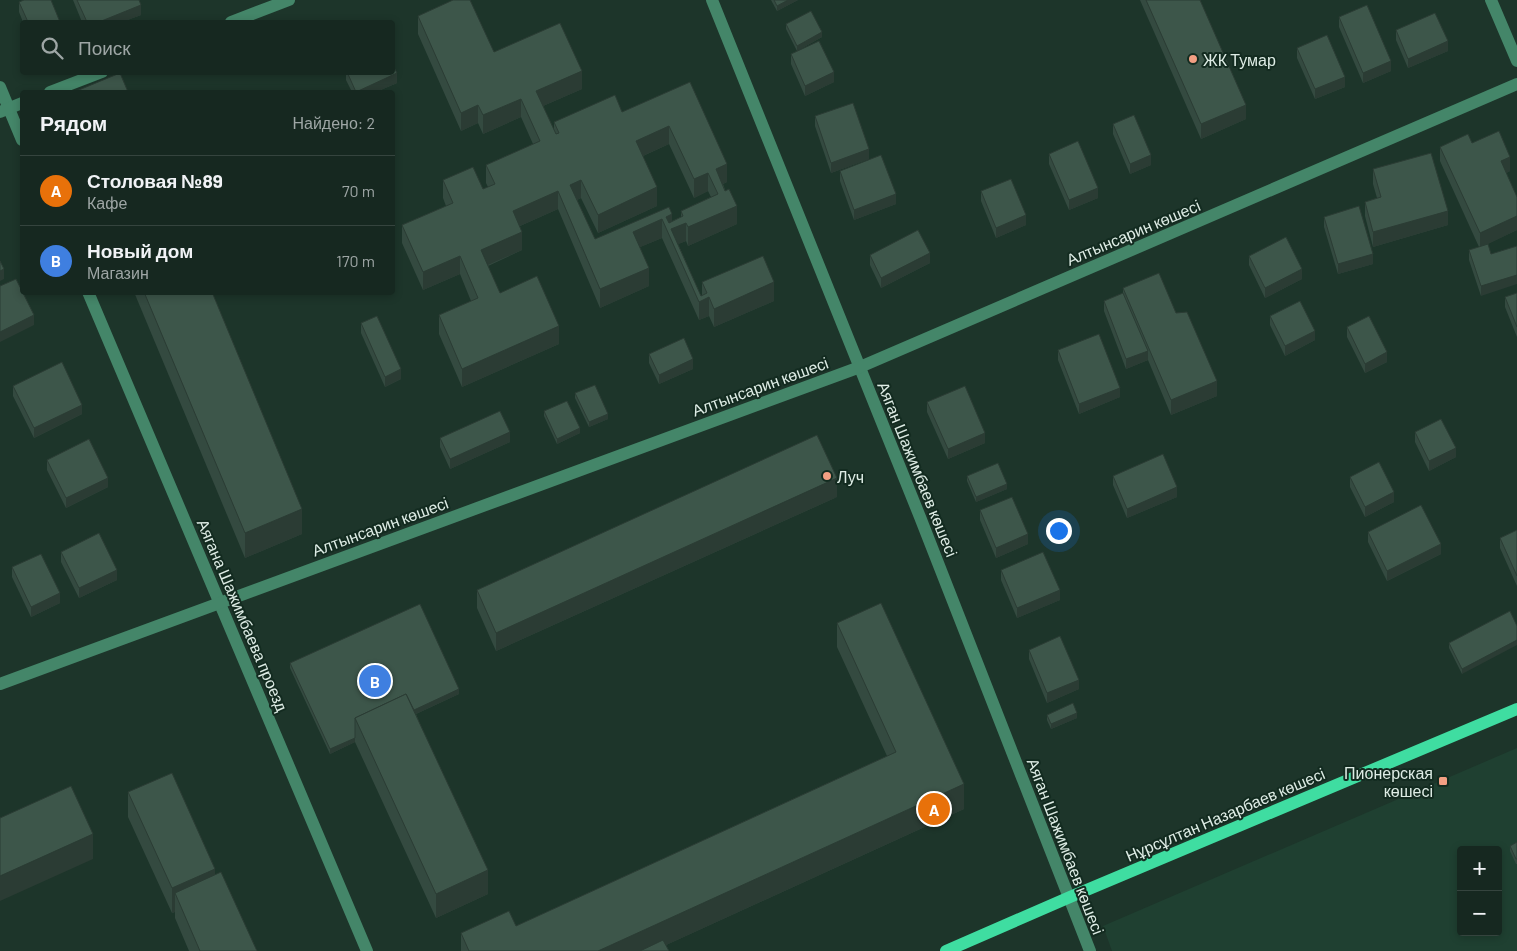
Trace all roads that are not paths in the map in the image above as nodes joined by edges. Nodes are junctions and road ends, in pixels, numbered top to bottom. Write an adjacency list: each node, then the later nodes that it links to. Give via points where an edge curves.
1 (289, 0): 4 (street)
2 (712, 0): 14 (street, Аяган Шажимбаев көшесі)
3 (1491, 0): 5 (street)
4 (236, 20)
5 (1517, 61)
6 (94, 75): 9 (street)
7 (1517, 84): 14 (street, Алтынсарин көшесі)
8 (0, 87): 11 (street)
9 (55, 90)
10 (20, 104): 11 (street)
11 (5, 110): 12 (street)
12 (20, 136)
13 (89, 295): 15 (street, Аягана Шажимбаева проезд)
14 (860, 367): 15 (street, Алтынсарин көшесі); 18 (street, Аяган Шажимбаев көшесі)
15 (220, 603): 16 (street, Алтынсарин көшесі); 19 (street, Аягана Шажимбаева проезд)
16 (0, 684)
17 (1517, 709): 18 (main road, Нұрсұлтан Назарбаев көшесі)
18 (1070, 897): 20 (main road, Нұрсұлтан Назарбаев көшесі); 21 (street, Аяган Шажимбаев көшесі)
19 (367, 951)
20 (946, 951)
21 (1090, 951)

